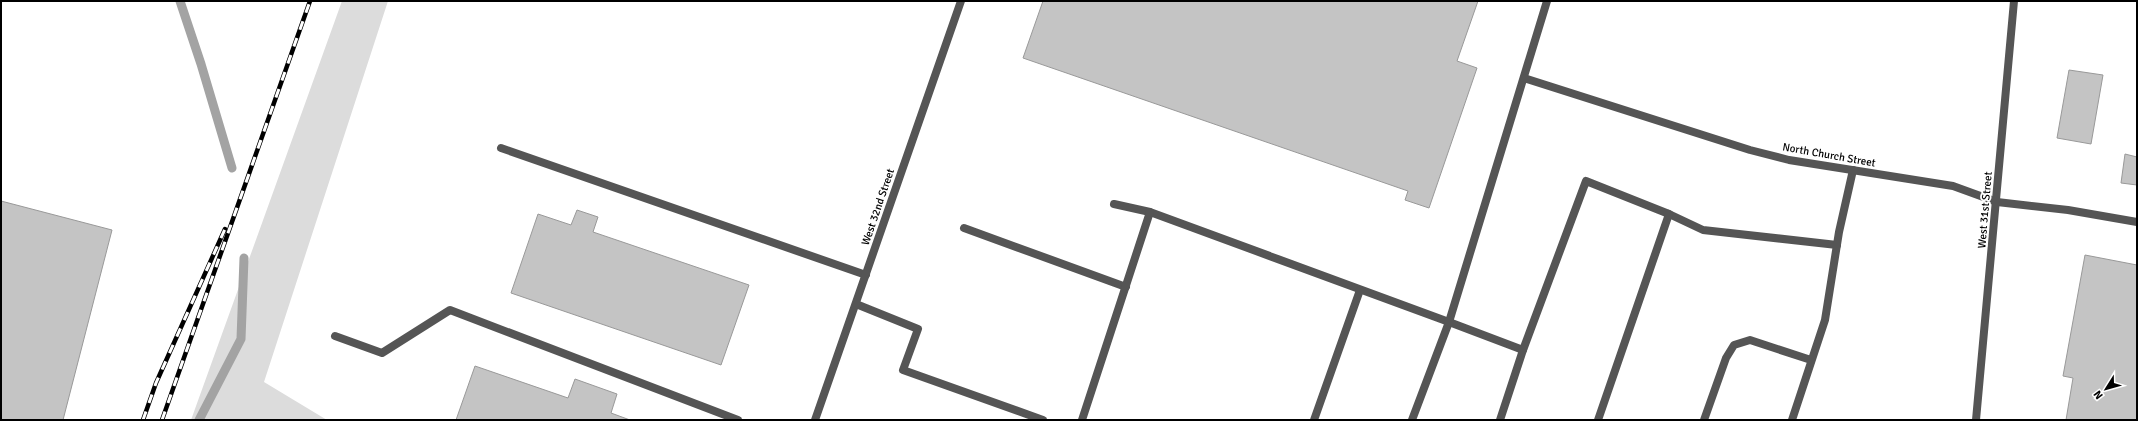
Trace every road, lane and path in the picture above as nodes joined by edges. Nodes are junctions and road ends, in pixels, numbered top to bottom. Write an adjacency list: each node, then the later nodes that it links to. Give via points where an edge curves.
1 (961, 1): 14 (street, West 32nd Street)
2 (1547, 1): 4 (street)
3 (2014, 1): 7 (street, West 31st Street)
4 (1524, 78): 6 (street, North Church Street, via 1750,150 1789,160); 18 (street)
5 (501, 148): 14 (street)
6 (1852, 170): 7 (street, North Church Street, via 1953,186); 13 (street)
7 (1997, 202): 11 (street, North Church Street, via 2068,210); 32 (street, West 31st Street)
8 (1114, 204): 9 (street)
9 (1150, 212): 15 (street); 16 (street)
10 (1669, 214): 13 (street, via 1702,230); 20 (street, via 1586,182); 29 (street)
11 (2137, 222)
12 (964, 228): 15 (street)
13 (1837, 245): 21 (street, via 1825,320)
14 (866, 275): 17 (street, West 32nd Street)
15 (1126, 287): 25 (street)
16 (1360, 290): 18 (street); 26 (street)
17 (856, 304): 23 (street, West 32nd Street); 24 (street, via 918,329 903,370)
18 (1449, 322): 20 (street); 27 (street)
19 (335, 336): 22 (street, via 382,353 450,310)
20 (1523, 350): 28 (street)
21 (1811, 360): 30 (street, via 1750,340 1734,344 1726,358); 31 (street)
22 (736, 420)
23 (815, 420)
24 (1043, 420)
25 (1082, 420)
26 (1314, 420)
27 (1412, 420)
28 (1500, 420)
29 (1598, 420)
30 (1704, 420)
31 (1792, 420)
32 (1976, 420)

